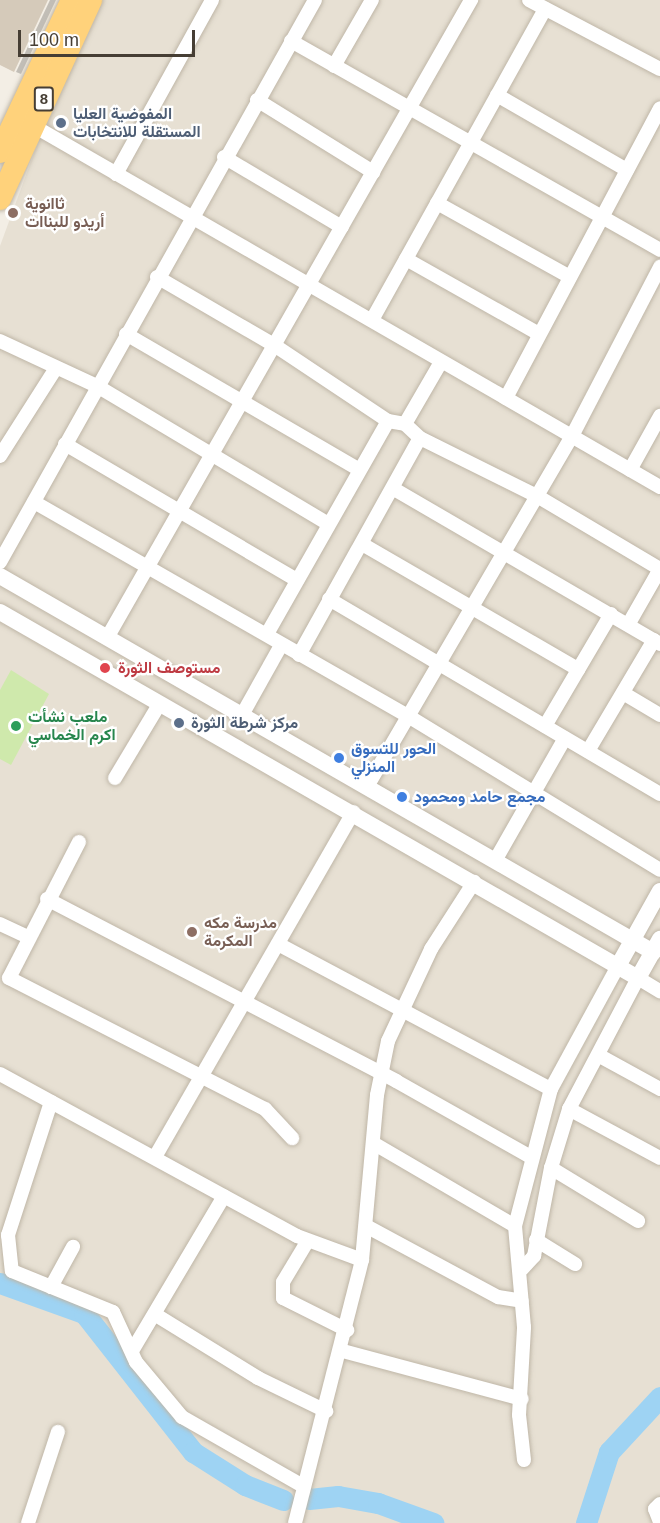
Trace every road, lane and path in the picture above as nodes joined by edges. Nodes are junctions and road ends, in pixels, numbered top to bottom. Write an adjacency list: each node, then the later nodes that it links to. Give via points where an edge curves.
1 (72, 0): 18 (highway, 8)
2 (91, 0): 16 (highway, 8)
3 (212, 0): 22 (street)
4 (315, 0): 9 (street)
5 (372, 0): 10 (street)
6 (471, 0): 15 (street)
7 (529, 0): 8 (street)
8 (545, 9): 11 (street); 12 (street)
9 (291, 41): 10 (street); 13 (street)
10 (334, 66): 15 (street)
11 (660, 69)
12 (497, 95): 17 (street); 20 (street)
13 (257, 100): 19 (street); 21 (street)
14 (660, 108): 20 (street)
15 (408, 110): 17 (street); 21 (street)
16 (32, 125): 22 (street); 23 (highway, 8)
17 (470, 143): 24 (street); 26 (street)
18 (0, 152)
19 (224, 157): 25 (street); 27 (street)
20 (627, 170): 26 (street)
21 (373, 172): 27 (street)
22 (116, 174): 25 (street)
23 (0, 199)
24 (437, 203): 29 (street); 32 (street)
25 (190, 216): 31 (street); 33 (street)
26 (601, 219): 28 (street); 32 (street)
27 (342, 227): 33 (street)
28 (660, 250)
29 (406, 259): 36 (street); 38 (street)
30 (660, 267): 34 (street)
31 (157, 277): 37 (street); 40 (street)
32 (570, 277): 38 (street)
33 (309, 284): 36 (street); 40 (street)
34 (647, 291): 35 (street); 49 (street)
35 (660, 298)
36 (372, 320): 41 (street)
37 (126, 334): 43 (street); 45 (street)
38 (539, 334): 44 (street)
39 (0, 341): 42 (street)
40 (274, 345): 45 (street); 47 (street)
41 (441, 362): 44 (street); 48 (street)
42 (56, 368): 43 (street); 52 (street)
43 (97, 386): 51 (street); 53 (street)
44 (506, 398): 49 (street)
45 (242, 401): 53 (street); 54 (street)
46 (660, 416): 55 (street)
47 (388, 421): 48 (street); 54 (street)
48 (405, 424): 50 (street)
49 (572, 436): 55 (street); 58 (street)
50 (420, 438): 57 (street); 58 (street)
51 (65, 444): 59 (street); 60 (street)
52 (0, 456)
53 (211, 456): 60 (street); 61 (street)
54 (358, 469): 61 (street)
55 (630, 470): 56 (street)
56 (660, 487)
57 (394, 489): 62 (street); 63 (street)
58 (537, 496): 63 (street); 72 (street, via 660,569)
59 (33, 502): 64 (street); 65 (street)
60 (180, 510): 65 (street); 67 (street)
61 (327, 523): 67 (street)
62 (362, 544): 68 (street); 69 (street)
63 (505, 550): 69 (street); 71 (street)
64 (0, 562)
65 (148, 567): 73 (street); 74 (street)
66 (0, 576): 74 (street)
67 (297, 580): 73 (street)
68 (329, 599): 77 (street); 78 (street)
69 (471, 608): 78 (street); 79 (street)
70 (0, 612): 81 (street)
71 (611, 614): 72 (street); 79 (street)
72 (628, 625): 75 (street)
73 (267, 634): 76 (street)
74 (107, 638): 82 (street)
75 (657, 642): 80 (street)
76 (280, 647): 77 (street); 82 (street)
77 (299, 655): 84 (street)
78 (439, 663): 84 (street); 85 (street)
79 (578, 669): 85 (street)
80 (623, 693): 83 (street); 88 (street)
81 (160, 703): 86 (street); 89 (street)
82 (237, 713): 86 (street); 90 (street)
83 (660, 715)
84 (408, 716): 90 (street); 91 (street)
85 (545, 726): 87 (street)
86 (217, 736): 93 (street)
87 (565, 738): 88 (street); 91 (street)
88 (588, 751): 92 (street)
89 (115, 778)
90 (368, 785): 95 (street)
91 (534, 792): 95 (street); 96 (street)
92 (660, 794)
93 (353, 812): 97 (street); 103 (street)
94 (79, 842): 99 (street)
95 (496, 859): 102 (street)
96 (660, 870)
97 (474, 882): 105 (street); 109 (street)
98 (660, 891): 102 (street)
99 (47, 899): 101 (street); 108 (street)
100 (0, 924): 101 (street)
101 (26, 936): 113 (street, via 9,970 12,981)
102 (632, 940): 104 (street); 105 (street)
103 (278, 944): 108 (street); 109 (street)
104 (658, 950): 106 (street)
105 (618, 966): 106 (street); 114 (street)
106 (638, 978): 107 (street); 110 (street)
107 (660, 991)
108 (244, 1003): 111 (street); 113 (street)
109 (400, 1011): 111 (street); 114 (street)
110 (598, 1054): 115 (street); 117 (street)
111 (381, 1073): 119 (street); 121 (street)
112 (0, 1074): 116 (street)
113 (200, 1076): 118 (street, via 265,1109); 120 (street)
114 (551, 1089): 121 (street)
115 (660, 1089)
116 (51, 1102): 120 (street); 126 (street)
117 (569, 1109): 122 (street); 123 (street)
118 (292, 1138)
119 (373, 1143): 128 (street); 129 (street)
120 (155, 1157): 124 (street)
121 (531, 1157): 129 (street)
122 (660, 1158)
123 (551, 1168): 127 (street); 130 (street)
124 (224, 1196): 131 (street); 138 (street)
125 (0, 1209): 126 (street)
126 (13, 1216): 136 (street, via 6,1251 12,1271)
127 (638, 1221)
128 (366, 1226): 133 (street); 137 (street, via 498,1297)
129 (515, 1226): 135 (street, via 516,1257)
130 (536, 1240): 134 (street); 135 (street, via 534,1257)
131 (307, 1242): 133 (street); 139 (street, via 283,1282 283,1298)
132 (73, 1247): 136 (street)
133 (362, 1260): 139 (street)
134 (575, 1264)
135 (522, 1269): 137 (street)
136 (51, 1287): 140 (street, via 113,1312)
137 (522, 1301): 142 (street)
138 (156, 1315): 140 (street); 143 (street, via 258,1378)
139 (347, 1330): 141 (street)
140 (132, 1351): 146 (street, via 161,1397 182,1417)
141 (343, 1351): 142 (street); 143 (street)
142 (522, 1399): 145 (street)
143 (326, 1411): 146 (street)
144 (58, 1432): 149 (street)
145 (524, 1460)
146 (303, 1486): 150 (street)
147 (660, 1504): 148 (street, via 656,1509)
148 (660, 1522)
149 (28, 1523)
150 (294, 1523)

